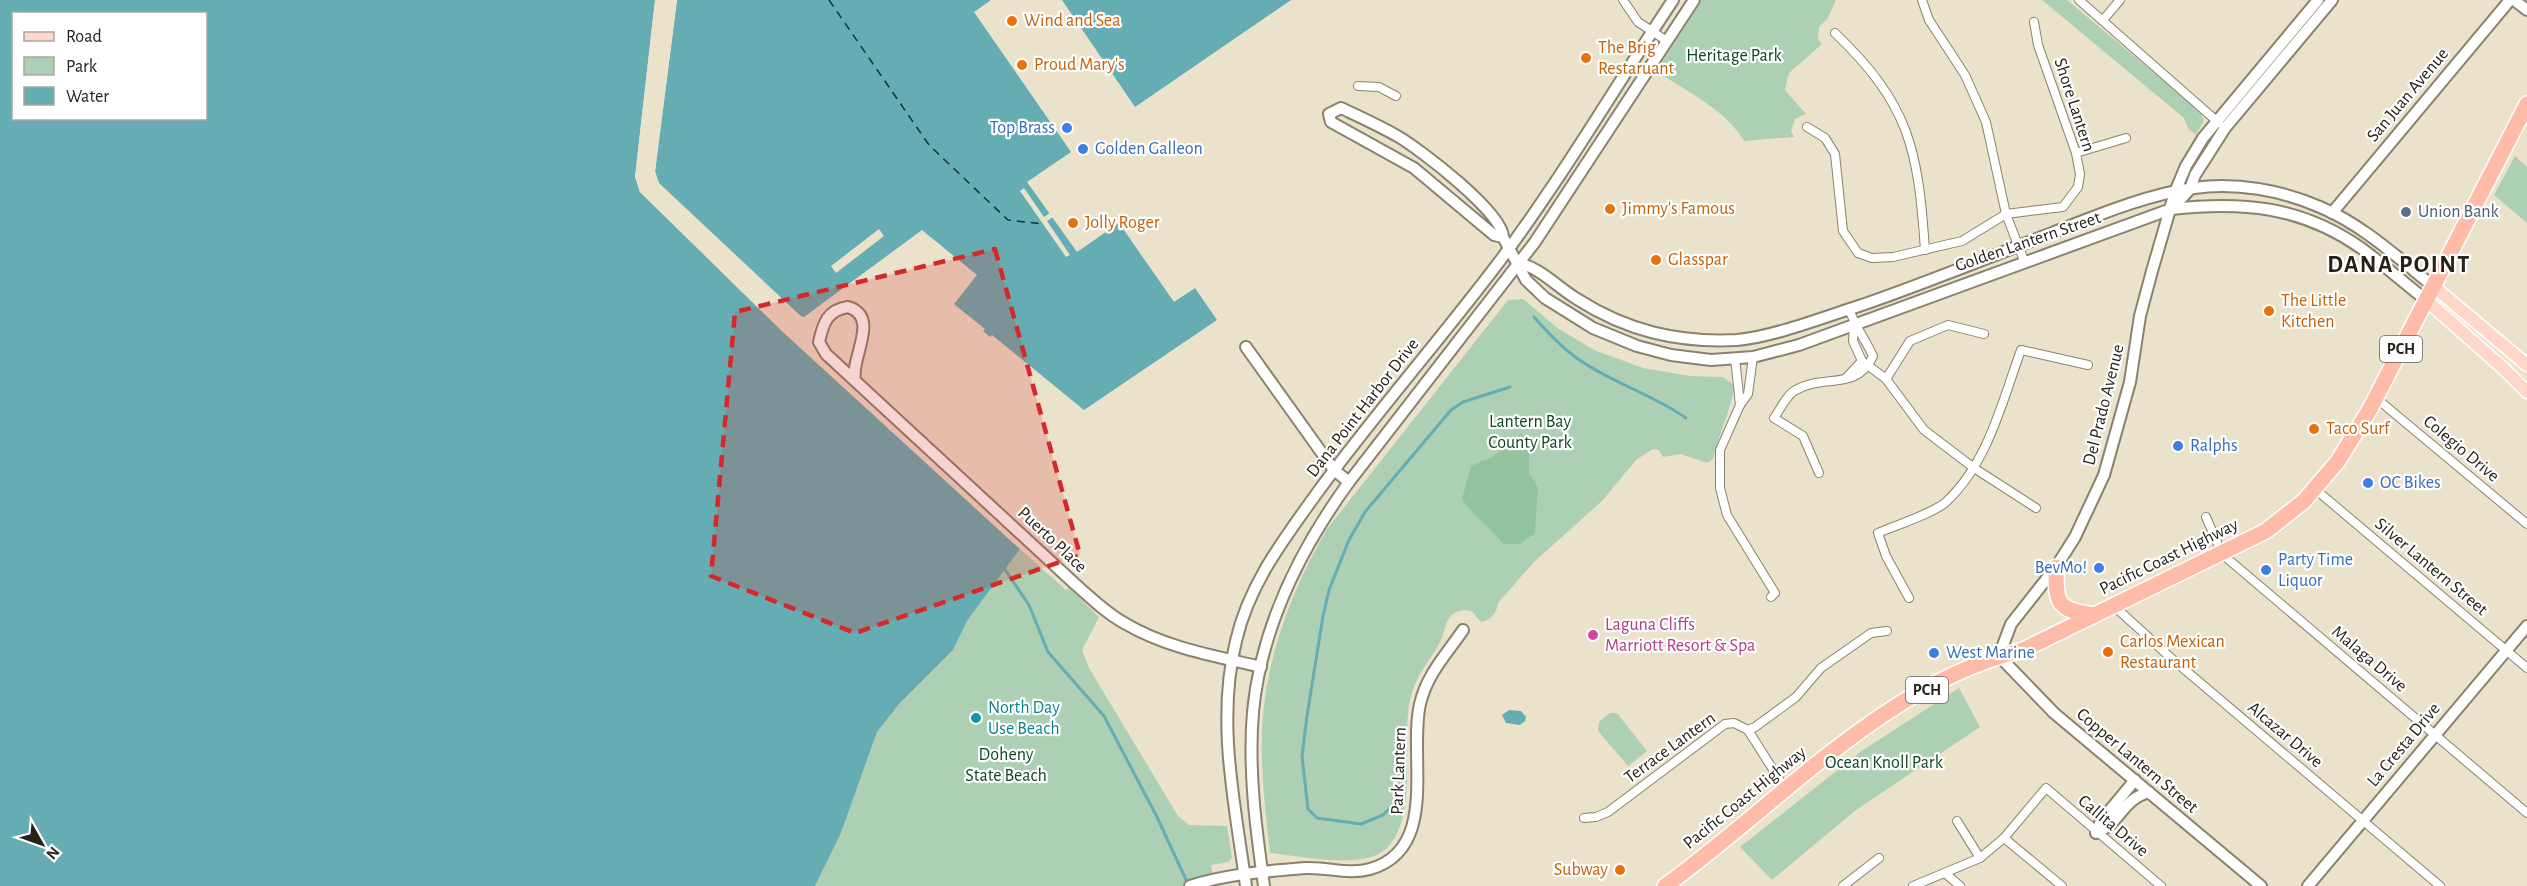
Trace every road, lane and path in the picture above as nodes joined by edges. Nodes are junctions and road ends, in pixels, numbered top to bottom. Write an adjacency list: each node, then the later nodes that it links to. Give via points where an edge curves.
1 (1623, 0): 13 (street, via 1638,22)
2 (1673, 0): 13 (main road, Dana Point Harbor Drive)
3 (1694, 0): 15 (main road, Dana Point Harbor Drive)
4 (1922, 0): 29 (street, via 1929,20 1965,75 1986,122)
5 (2079, 0): 11 (street)
6 (2120, 0): 11 (street)
7 (2318, 0): 19 (main road, Del Prado Avenue)
8 (2332, 0): 19 (main road, Del Prado Avenue)
9 (2512, 0): 10 (main road); 28 (main road, San Juan Avenue)
10 (2527, 10)
11 (2103, 20): 19 (street)
12 (2034, 22): 22 (street, Shore Lantern, via 2038,45)
13 (1652, 32): 15 (street); 30 (main road, Dana Point Harbor Drive)
14 (1835, 33): 32 (street, via 1885,88 1910,140 1920,181)
15 (1667, 41): 33 (main road, Dana Point Harbor Drive)
16 (1358, 86): 17 (street, via 1379,87)
17 (1396, 96)
18 (2527, 104): 35 (highway, Pacific Coast Highway / PCH)
19 (2221, 124): 25 (main road, Del Prado Avenue); 26 (main road, Del Prado Avenue, via 2186,166)
20 (1807, 127): 32 (street, via 1825,138 1835,154 1843,231 1858,253 1882,258)
21 (2126, 138): 22 (street)
22 (2076, 153): 29 (street, Shore Lantern, via 2078,187 2062,207)
23 (1428, 159): 24 (main road); 24 (main road, Golden Lantern Street, via 1401,138 1341,108 1329,114 1331,122); 30 (main road, Golden Lantern Street, via 1473,193 1503,230)
24 (1417, 170): 30 (main road)
25 (2190, 189): 26 (main road, Golden Lantern Street); 27 (main road, Del Prado Avenue); 28 (main road, Golden Lantern Street, via 2264,189)
26 (2175, 192): 27 (main road, Del Prado Avenue); 31 (main road, Golden Lantern Street, via 2137,201)
27 (2171, 209): 34 (main road, Golden Lantern Street); 36 (main road, Golden Lantern Street, via 2234,204 2307,220 2360,248); 62 (main road, Del Prado Avenue, via 2140,316 2130,382 2104,475)
28 (2332, 213): 35 (main road, Golden Lantern Street, via 2375,239)
29 (2006, 214): 31 (street); 32 (street, via 1962,241)
30 (1506, 242): 33 (main road, Golden Lantern Street); 54 (main road, Dana Point Harbor Drive)
31 (2018, 246): 34 (street); 37 (main road, Golden Lantern Street)
32 (1925, 250)
33 (1519, 263): 40 (main road, Golden Lantern Street, via 1535,267 1579,300 1631,327); 42 (main road, Golden Lantern Street, via 1526,280 1578,319 1637,346); 56 (main road, Dana Point Harbor Drive)
34 (2025, 263): 38 (main road, Golden Lantern Street)
35 (2433, 286): 36 (highway, Pacific Coast Highway / PCH); 47 (main road, Golden Lantern Street)
36 (2426, 300): 50 (main road, Golden Lantern Street); 51 (highway, Pacific Coast Highway / PCH)
37 (1849, 309): 38 (street); 40 (main road, Golden Lantern Street, via 1739,340)
38 (1854, 325): 43 (main road, Golden Lantern Street); 45 (street, via 1864,336 1872,356)
39 (1984, 334): 48 (street, via 1948,325 1910,341)
40 (1701, 340): 42 (main road)
41 (1246, 347): 54 (main road)
42 (1671, 355): 44 (main road, Golden Lantern Street, via 1711,360)
43 (1753, 357): 44 (main road, Golden Lantern Street); 52 (street, via 1748,394)
44 (1735, 358): 52 (street)
45 (1866, 363): 48 (street); 55 (street, via 1858,376 1813,383 1792,392 1774,418 1803,436)
46 (2088, 365): 53 (street, via 2021,350)
47 (2527, 365)
48 (1886, 379): 53 (street, via 1924,430)
49 (855, 380): 49 (main road, Puerto Place, via 864,322 857,311 848,307 831,313 819,342 836,365); 72 (main road, Puerto Place, via 1109,613 1154,638)
50 (2527, 392)
51 (2376, 398): 57 (highway, Pacific Coast Highway / PCH, via 2338,461); 60 (street, Colegio Drive)
52 (1740, 405): 63 (street, via 1720,450 1720,488 1727,515 1775,593)
53 (1974, 468): 58 (street); 64 (street, via 1944,504 1878,533)
54 (1334, 470): 56 (main road); 72 (main road, Dana Point Harbor Drive, via 1265,568 1241,622)
55 (1819, 473)
56 (1348, 482): 73 (main road, Dana Point Harbor Drive, via 1320,523 1285,589)
57 (2315, 489): 61 (highway, Pacific Coast Highway / PCH, via 2266,531); 70 (street, Silver Lantern Street)
58 (2036, 508)
59 (2206, 517): 61 (street, Malaga Drive)
60 (2527, 524)
61 (2222, 554): 65 (highway, Pacific Coast Highway / PCH); 76 (street, Malaga Drive)
62 (2056, 567): 66 (highway, via 2056,594 2061,605); 71 (main road, Del Prado Avenue, via 2011,624)
63 (1771, 597)
64 (1909, 598)
65 (2113, 605): 66 (highway, Pacific Coast Highway / PCH); 82 (street, Alcazar Drive)
66 (2094, 615): 71 (highway, Pacific Coast Highway / PCH, via 2023,650)
67 (2527, 626): 70 (main road, La Cresta Drive)
68 (1463, 630): 88 (main road, Park Lantern, via 1432,672 1423,694 1417,723 1416,817 1402,848 1386,862 1362,871 1307,868)
69 (1887, 631): 75 (street, via 1871,633 1821,668 1796,697)
70 (2506, 651): 74 (street, Silver Lantern Street); 76 (main road, La Cresta Drive)
71 (1999, 656): 77 (main road, Copper Lantern Street, via 2054,713); 78 (highway, Pacific Coast Highway / PCH, via 1902,704)
72 (1232, 660): 73 (main road, Puerto Place); 90 (main road, Dana Point Harbor Drive, via 1226,733)
73 (1261, 667): 88 (main road, Dana Point Harbor Drive, via 1253,712 1252,751)
74 (2527, 669)
75 (1748, 730): 78 (street); 81 (street, Terrace Lantern, via 1734,723 1725,724 1608,812)
76 (2435, 734): 80 (street, Malaga Drive); 82 (main road, La Cresta Drive)
77 (2135, 780): 79 (main road, Copper Lantern Street); 84 (main road, via 2101,821)
78 (1786, 790): 93 (highway, Pacific Coast Highway / PCH)
79 (2149, 792): 84 (main road, via 2134,796 2108,828); 99 (main road, Copper Lantern Street)
80 (2527, 813)
81 (1584, 819)
82 (2362, 820): 100 (main road, La Cresta Drive); 101 (street, Alcazar Drive)
83 (1958, 821): 87 (street)
84 (2096, 833): 85 (street, Callita Drive, via 2046,788); 98 (street, Callita Drive)
85 (2004, 838): 87 (street); 97 (street)
86 (1879, 858): 94 (street)
87 (1980, 858): 89 (street)
88 (1262, 873): 90 (main road, Park Lantern); 92 (main road, Dana Point Harbor Drive)
89 (1945, 873): 95 (street); 96 (street)
90 (1246, 881): 91 (main road)
91 (1196, 885)
92 (1264, 886)
93 (1665, 886)
94 (1843, 886)
95 (1913, 886)
96 (1960, 886)
97 (2062, 886)
98 (2161, 886)
99 (2261, 886)
100 (2308, 886)
101 (2440, 886)

